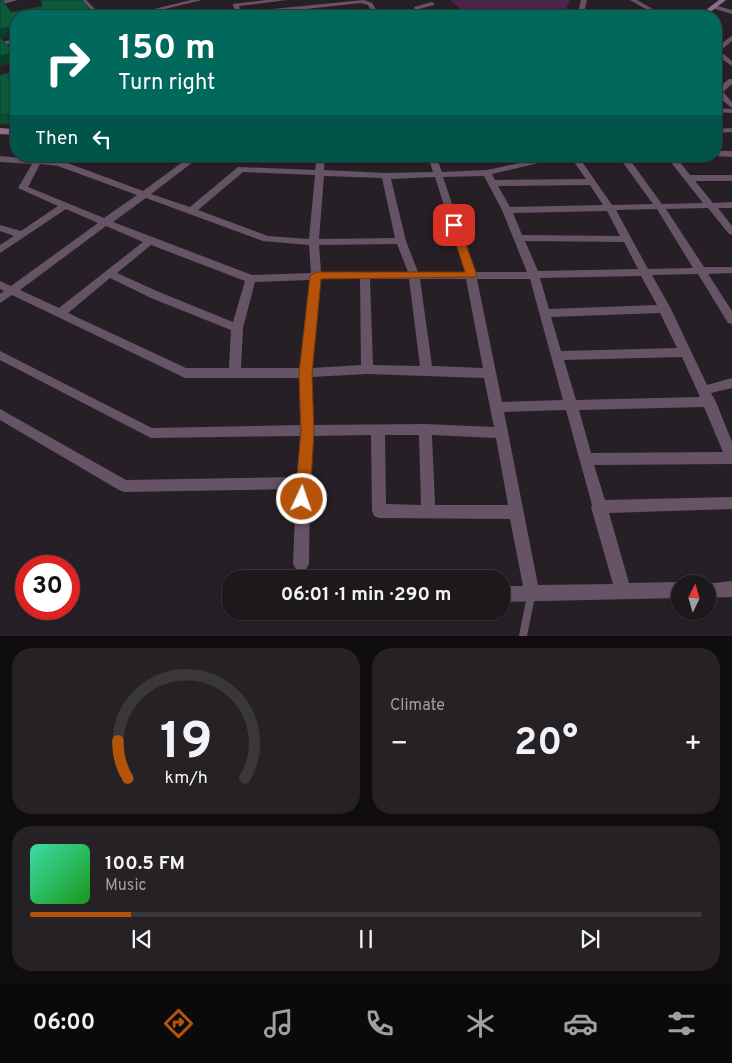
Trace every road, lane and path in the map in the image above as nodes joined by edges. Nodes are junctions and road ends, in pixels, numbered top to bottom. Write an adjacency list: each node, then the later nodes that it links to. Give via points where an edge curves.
1 (15, 0): 9 (street)
2 (83, 0): 13 (street)
3 (199, 0): 14 (street)
4 (284, 0): 8 (street)
5 (289, 0): 12 (street)
6 (633, 0): 18 (street)
7 (723, 0): 11 (street)
8 (234, 2)
9 (0, 3)
10 (432, 4): 17 (street)
11 (714, 7): 19 (street); 20 (street)
12 (293, 8): 15 (street); 16 (street, via 362,1 370,4)
13 (93, 10)
14 (155, 10)
15 (278, 10)
16 (374, 10)
17 (417, 10)
18 (651, 10)
19 (710, 10)
20 (732, 12)
21 (732, 38): 22 (street)
22 (722, 46)
23 (722, 56): 24 (street)
24 (732, 64)
25 (722, 96): 26 (street)
26 (732, 106)
27 (36, 162): 44 (street, via 23,188)
28 (55, 162): 43 (street)
29 (189, 162): 43 (street)
30 (321, 162): 36 (street)
31 (434, 162): 37 (street)
32 (539, 162): 39 (street)
33 (578, 162): 42 (street)
34 (626, 162): 47 (street)
35 (675, 162): 40 (street)
36 (320, 172): 38 (street); 50 (street, via 241,169); 59 (street)
37 (438, 175): 38 (street); 39 (street); 66 (street)
38 (386, 176): 58 (street)
39 (491, 178): 42 (street); 49 (street)
40 (688, 178): 41 (street); 45 (street)
41 (732, 178)
42 (592, 182): 48 (street)
43 (144, 195): 50 (street); 51 (street)
44 (64, 206): 51 (street); 54 (street)
45 (710, 206): 46 (street); 47 (street); 53 (street)
46 (732, 206)
47 (660, 207): 48 (street); 61 (street)
48 (610, 209): 49 (street); 56 (street)
49 (507, 210): 55 (street)
50 (190, 212): 59 (street, via 267,239)
51 (106, 223): 57 (street); 72 (street)
52 (0, 228): 54 (street)
53 (732, 232)
54 (22, 235): 60 (street)
55 (519, 238): 56 (street); 67 (street)
56 (626, 239): 63 (street)
57 (150, 241): 64 (street); 70 (street)
58 (402, 241): 59 (street); 65 (street)
59 (314, 242): 68 (street)
60 (0, 250)
61 (702, 270): 62 (street); 63 (street); 77 (street)
62 (732, 270)
63 (645, 272): 67 (street); 74 (street)
64 (110, 274): 75 (street); 78 (street)
65 (414, 275): 66 (street); 69 (street); 83 (street)
66 (471, 275): 67 (street); 84 (street)
67 (534, 275): 76 (street)
68 (316, 276): 69 (street); 70 (street); 86 (street)
69 (365, 276): 82 (street)
70 (250, 279): 78 (street)
71 (0, 285): 72 (street)
72 (11, 290): 73 (street); 75 (street)
73 (0, 298)
74 (665, 309): 76 (street); 79 (street)
75 (60, 313): 85 (street, via 185,373)
76 (546, 314): 81 (street)
77 (732, 320)
78 (237, 328): 85 (street)
79 (686, 352): 81 (street); 88 (street)
80 (0, 355): 93 (street, via 150,433)
81 (557, 356): 89 (street)
82 (367, 368): 83 (street); 86 (street)
83 (426, 370): 84 (street)
84 (489, 373): 90 (street)
85 (235, 374): 86 (street)
86 (306, 374): 93 (street)
87 (732, 382): 88 (street)
88 (708, 396): 89 (street); 96 (street)
89 (571, 405): 90 (street); 97 (street)
90 (496, 407): 95 (street)
91 (0, 414): 98 (street, via 124,486)
92 (425, 429): 94 (street); 95 (street); 101 (street)
93 (307, 431): 94 (street); 98 (street)
94 (378, 431): 101 (street, via 379,511)
95 (501, 433): 102 (street)
96 (732, 458): 97 (street)
97 (586, 459): 100 (street)
98 (303, 483): 103 (street)
99 (732, 503): 100 (street)
100 (598, 507): 104 (street)
101 (428, 511): 102 (street)
102 (515, 512): 109 (street)
103 (301, 564)
104 (623, 590): 105 (street); 109 (street)
105 (671, 590)
106 (716, 590): 107 (street)
107 (732, 590)
108 (510, 594): 109 (street)
109 (532, 594): 110 (lane)
110 (524, 636)

